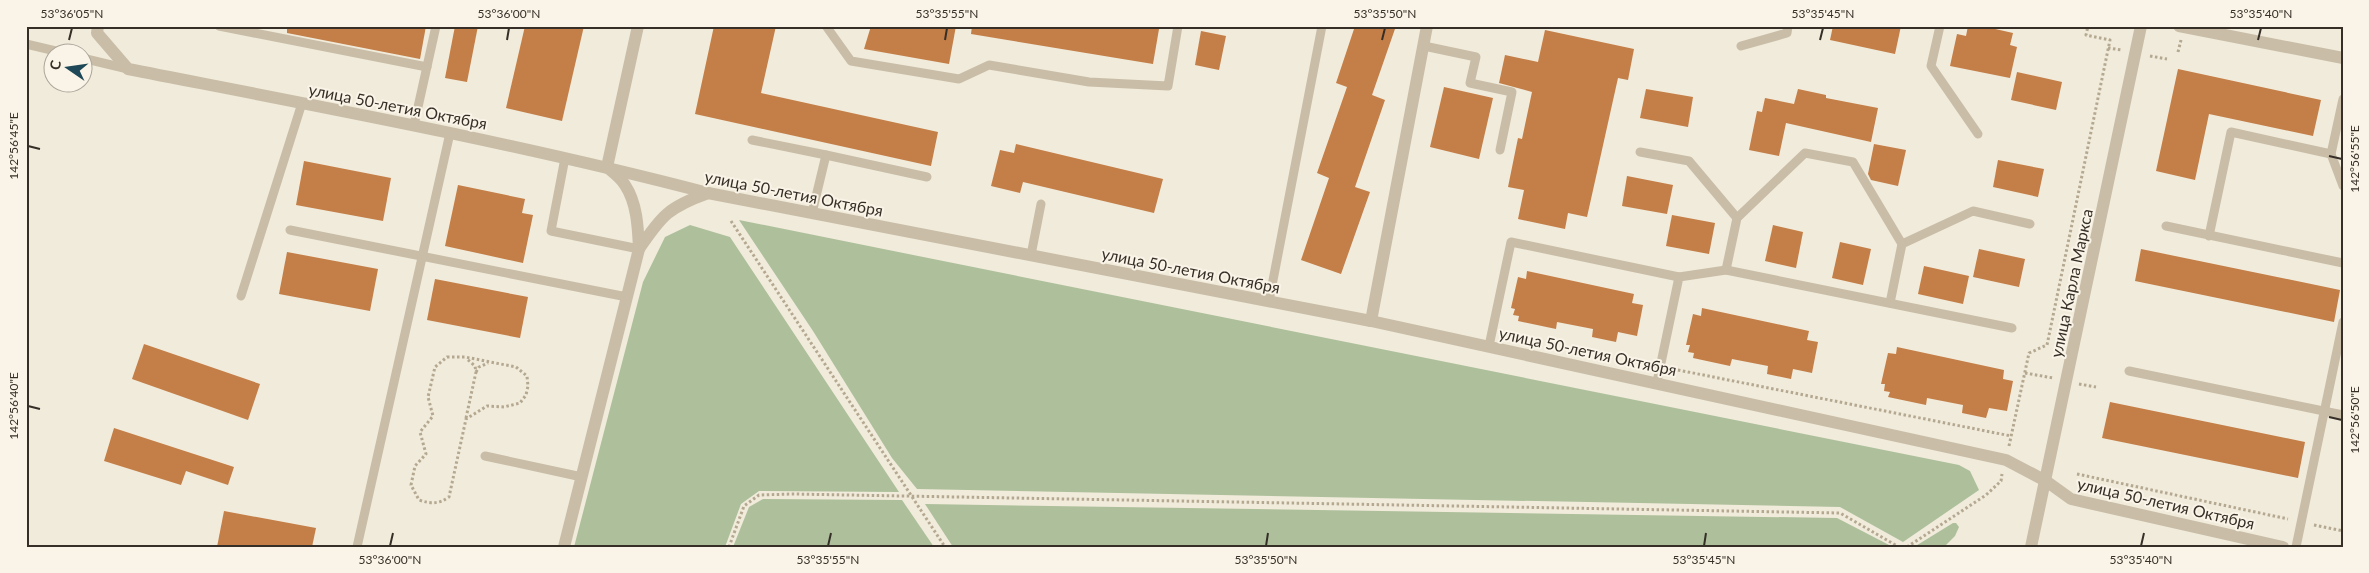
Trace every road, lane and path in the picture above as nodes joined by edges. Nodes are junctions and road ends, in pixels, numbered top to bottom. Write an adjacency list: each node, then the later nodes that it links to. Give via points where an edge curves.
1 (98, 26): 21 (street, via 98,33)
2 (219, 26): 20 (lane)
3 (436, 26): 20 (lane)
4 (638, 26): 33 (street)
5 (826, 26): 6 (lane, via 852,61 959,79 989,64 1089,82 1168,86)
6 (1178, 26)
7 (1322, 26): 54 (lane)
8 (1427, 26): 15 (street)
9 (1788, 26): 16 (lane, via 1787,33)
10 (1940, 26): 26 (lane, via 1931,66)
11 (2088, 26): 69 (path, via 2086,35 2110,40 2047,345 2029,353)
12 (2142, 26): 74 (street, улица Карла Маркса)
13 (2179, 26): 18 (street)
14 (26, 44): 17 (lane)
15 (1424, 46): 28 (lane, via 1476,57 1470,83 1512,92); 56 (street)
16 (1741, 46)
17 (42, 48)
18 (2343, 58)
19 (92, 60): 21 (lane, улица 50-летия Октября)
20 (427, 67): 24 (lane)
21 (128, 69): 23 (street, улица 50-летия Октября)
22 (2343, 99): 30 (lane)
23 (302, 103): 24 (street, улица 50-летия Октября); 52 (lane)
24 (414, 125): 25 (street, улица 50-летия Октября)
25 (450, 133): 32 (street, улица 50-летия Октября); 48 (lane)
26 (1978, 134)
27 (752, 140): 31 (lane)
28 (1500, 150)
29 (1640, 152): 39 (lane, via 1689,161)
30 (2331, 154): 35 (lane); 44 (lane, via 2231,132)
31 (826, 155): 34 (lane); 38 (lane)
32 (565, 158): 33 (street, улица 50-летия Октября); 46 (lane, via 551,231)
33 (608, 167): 36 (street, улица 50-летия Октября); 46 (street, via 625,184 631,198 638,218)
34 (927, 177)
35 (2343, 186)
36 (708, 193): 38 (street, улица 50-летия Октября); 46 (street, via 682,202 658,220)
37 (1041, 204): 47 (lane)
38 (812, 213): 47 (street, улица 50-летия Октября)
39 (1737, 218): 45 (lane, via 1805,152 1854,162); 50 (lane)
40 (731, 221): 75 (path)
41 (2030, 224): 45 (lane, via 1972,211)
42 (2166, 226): 44 (lane)
43 (290, 230): 48 (lane)
44 (2209, 236): 49 (lane)
45 (1902, 244): 55 (lane)
46 (639, 249): 53 (street)
47 (1031, 255): 54 (street, улица 50-летия Октября)
48 (424, 256): 53 (lane); 78 (lane)
49 (2343, 263)
50 (1726, 270): 51 (lane); 55 (lane)
51 (1679, 277): 59 (lane, via 1511,242); 62 (lane)
52 (241, 296)
53 (627, 298): 73 (street)
54 (1269, 301): 56 (street, улица 50-летия Октября)
55 (1890, 303): 58 (lane)
56 (1370, 321): 59 (street, улица 50-летия Октября)
57 (2343, 322): 66 (lane)
58 (2012, 328)
59 (1489, 346): 65 (street, улица 50-летия Октября)
60 (465, 358): 61 (path); 64 (path, via 475,366); 68 (path, via 446,357 435,367 428,396 433,416 420,432 426,454 415,466 411,485 419,500 436,503 449,497)
61 (492, 362): 64 (path, via 484,364); 68 (path, via 522,370 527,376 526,395 520,403 504,407 487,406)
62 (1660, 367): 65 (lane); 69 (path)
63 (2129, 371): 66 (lane)
64 (476, 372): 68 (path)
65 (1657, 382): 71 (street, улица 50-летия Октября)
66 (2324, 411): 67 (lane); 76 (lane)
67 (2343, 415)
68 (466, 419)
69 (2011, 436): 71 (path)
70 (485, 456): 73 (lane)
71 (2006, 460): 74 (street, улица 50-летия Октября); 83 (path, via 2001,481 1986,496)
72 (2077, 474): 76 (path)
73 (582, 477): 79 (street)
74 (2046, 481): 84 (street, улица Карла Маркса); 85 (street, улица 50-летия Октября, via 2071,499)
75 (912, 496): 80 (path, via 759,495 744,506); 81 (path); 82 (path, via 1840,513)
76 (2302, 522): 77 (path); 86 (lane)
77 (2343, 531)
78 (357, 547)
79 (564, 547)
80 (729, 547)
81 (945, 547)
82 (1899, 547)
83 (1907, 547)
84 (2031, 547)
85 (2283, 547)
86 (2296, 547)

